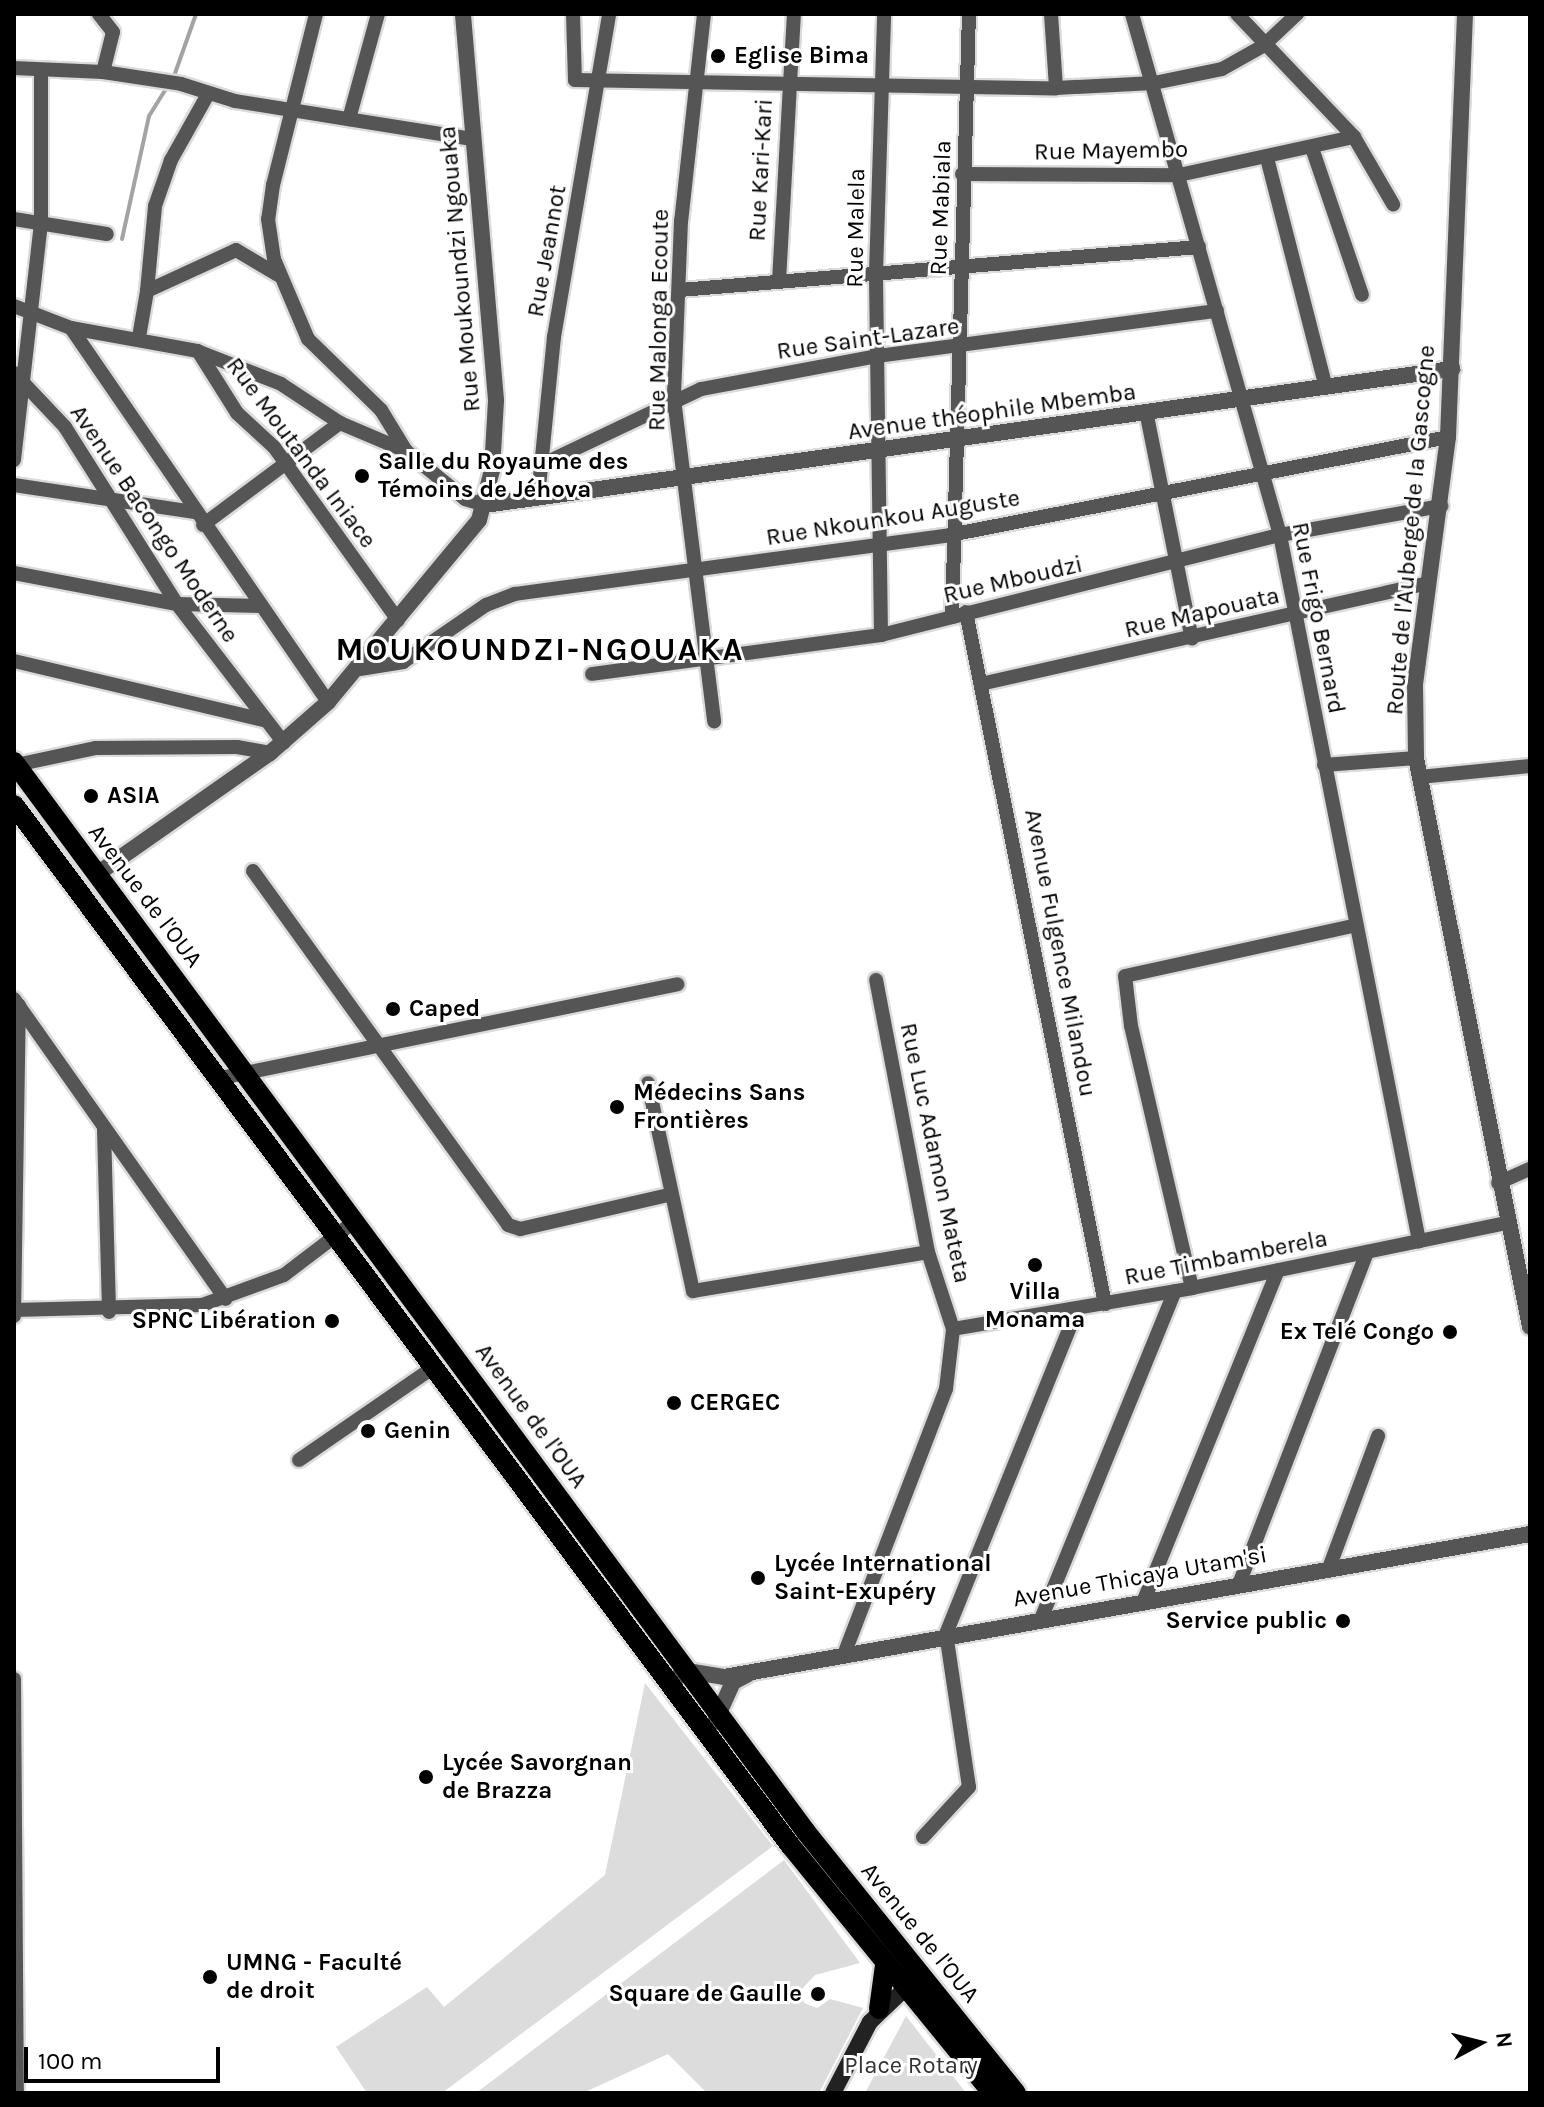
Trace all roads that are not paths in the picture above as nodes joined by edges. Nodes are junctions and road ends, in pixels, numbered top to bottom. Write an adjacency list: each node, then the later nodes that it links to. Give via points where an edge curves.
1 (99, 14): 19 (street, via 113,32)
2 (316, 14): 28 (street)
3 (378, 14): 29 (street)
4 (573, 14): 21 (street, via 574,78)
5 (609, 14): 21 (street, Rue Jeannot)
6 (704, 14): 20 (street, Rue Malonga Ecoute)
7 (794, 14): 23 (street, Rue Kari-Kari)
8 (884, 14): 24 (street, Rue Malela)
9 (969, 14): 25 (street, Rue Mabiala)
10 (1051, 14): 26 (street)
11 (1132, 14): 22 (street, Rue Frigo Bernard)
12 (1237, 14): 16 (street)
13 (1297, 14): 16 (street)
14 (1465, 14): 56 (street, Route de l'Auberge de la Gascogne)
15 (459, 15): 31 (street, Rue Moukoundzi Ngouaka)
16 (1263, 46): 22 (street, via 1222,69); 30 (street)
17 (14, 68): 18 (street)
18 (41, 71): 19 (street); 38 (street)
19 (103, 72): 27 (street, via 181,84)
20 (698, 81): 21 (street); 23 (street); 45 (street, Rue Malonga Ecoute)
21 (599, 82): 70 (street, Rue Jeannot, via 554,337)
22 (1154, 83): 26 (street); 35 (street, Rue Frigo Bernard)
23 (787, 86): 24 (street); 44 (street, Rue Kari-Kari)
24 (881, 87): 25 (street); 42 (street, Rue Malela)
25 (967, 88): 26 (street); 34 (street, Rue Mabiala)
26 (1056, 88)
27 (208, 94): 28 (street); 46 (street, via 171,160 155,206)
28 (289, 111): 29 (street); 43 (street, via 268,219)
29 (349, 119): 31 (street)
30 (1354, 137): 32 (street, Rue Mayembo); 36 (street)
31 (473, 139): 77 (street, Rue Moukoundzi Ngouaka, via 496,400)
32 (1312, 148): 33 (street, Rue Mayembo); 47 (street)
33 (1267, 158): 35 (street, Rue Mayembo); 58 (street)
34 (962, 174): 35 (street, Rue Mayembo); 41 (street, Rue Mabiala)
35 (1179, 175): 40 (street, Rue Frigo Bernard)
36 (1393, 204)
37 (14, 219): 38 (street)
38 (41, 223): 39 (street); 49 (street)
39 (107, 234)
40 (1199, 247): 41 (street); 50 (street, Rue Frigo Bernard)
41 (961, 265): 42 (street); 53 (street, Rue Mabiala)
42 (876, 273): 44 (street); 55 (street, Rue Malela)
43 (278, 275): 46 (street, via 236,250); 66 (street, via 308,339 381,410)
44 (779, 281): 45 (street)
45 (680, 290): 61 (street, Rue Malonga Ecoute)
46 (147, 291): 52 (street)
47 (1362, 295)
48 (14, 306): 49 (street)
49 (29, 310): 51 (street); 57 (street)
50 (1217, 311): 53 (street, Rue Saint-Lazare); 60 (street, Rue Frigo Bernard)
51 (71, 328): 52 (street); 79 (street)
52 (139, 337): 54 (street)
53 (959, 348): 55 (street, Rue Saint-Lazare); 65 (street, Rue Mabiala)
54 (197, 351): 63 (street, via 281,384); 69 (street, Rue Moutanda Iniace, via 237,413)
55 (878, 356): 61 (street, Rue Saint-Lazare); 67 (street, Rue Malela)
56 (1452, 369): 58 (street, Avenue théophile Mbemba); 64 (street, Route de l'Auberge de la Gascogne)
57 (18, 374): 59 (street); 75 (street, Avenue Bacongo Moderne, via 65,427)
58 (1325, 384): 60 (street, Avenue théophile Mbemba)
59 (17, 397): 68 (street)
60 (1241, 398): 62 (street, Avenue théophile Mbemba); 71 (street, Rue Frigo Bernard)
61 (674, 399): 70 (street, Rue Saint-Lazare); 72 (street, Rue Malonga Ecoute)
62 (1147, 416): 65 (street, Avenue théophile Mbemba); 74 (street)
63 (340, 423): 66 (street); 69 (street)
64 (1448, 437): 71 (street, Rue Nkounkou Auguste); 78 (street, Route de l'Auberge de la Gascogne)
65 (956, 439): 67 (street, Avenue théophile Mbemba); 80 (street, Rue Mabiala)
66 (406, 451): 77 (street, via 458,495)
67 (878, 451): 72 (street, Avenue théophile Mbemba); 82 (street, Rue Malela)
68 (14, 460)
69 (284, 462): 79 (street); 91 (street, Rue Moutanda Iniace)
70 (541, 465): 76 (street, Rue Jeannot)
71 (1263, 472): 74 (street, Rue Nkounkou Auguste); 81 (street, Rue Frigo Bernard)
72 (682, 478): 76 (street, Avenue théophile Mbemba); 84 (street, Rue Malonga Ecoute)
73 (14, 485): 75 (street)
74 (1162, 491): 80 (street, Rue Nkounkou Auguste); 83 (street)
75 (108, 495): 79 (street); 87 (street, Avenue Bacongo Moderne)
76 (538, 497): 77 (street, Avenue théophile Mbemba)
77 (485, 505): 91 (street, Rue Moukoundzi Ngouaka, via 470,536)
78 (1441, 506): 81 (street, Rue Mboudzi); 86 (street, Route de l'Auberge de la Gascogne)
79 (199, 518): 88 (street)
80 (950, 535): 82 (street, Rue Nkounkou Auguste); 90 (street, Rue Mabiala)
81 (1280, 535): 83 (street, Rue Mboudzi); 89 (street, Rue Frigo Bernard)
82 (878, 544): 84 (street, Rue Nkounkou Auguste); 92 (street, Rue Malela)
83 (1177, 564): 90 (street, Rue Mboudzi); 93 (street)
84 (693, 571): 94 (street, Rue Malonga Ecoute); 96 (street, Rue Nkounkou Auguste, via 498,598 403,662)
85 (14, 573): 87 (street)
86 (1429, 583): 89 (street, Rue Mapouata); 103 (street, Route de l'Auberge de la Gascogne, via 1415,684)
87 (177, 604): 88 (street); 100 (street, Avenue Bacongo Moderne)
88 (261, 606): 99 (street)
89 (1297, 614): 93 (street, Rue Mapouata); 105 (street, Rue Frigo Bernard)
90 (959, 615): 92 (street, Rue Mboudzi); 98 (street, Avenue Fulgence Milandou)
91 (398, 620): 96 (street, Rue Moukoundzi Ngouaka)
92 (881, 635): 94 (street, Rue Mboudzi)
93 (1192, 639): 98 (street, Rue Mapouata)
94 (705, 655): 97 (street, Rue Mboudzi); 101 (street, Rue Malonga Ecoute)
95 (14, 661): 100 (street)
96 (360, 669): 99 (street, Rue Moukoundzi Ngouaka)
97 (592, 674)
98 (985, 683): 133 (street, Avenue Fulgence Milandou)
99 (328, 702): 102 (street, Rue Moukoundzi Ngouaka)
100 (264, 720): 102 (street, Avenue Bacongo Moderne)
101 (714, 722)
102 (277, 748): 104 (street, via 96,748); 110 (street, Rue Moukoundzi Ngouaka)
103 (1416, 758): 105 (street); 107 (street, Route de l'Auberge de la Gascogne)
104 (15, 764): 110 (main road, Avenue de l'OUA)
105 (1324, 765): 111 (street, Rue Frigo Bernard)
106 (1530, 766): 107 (street)
107 (1419, 777): 121 (street, Route de l'Auberge de la Gascogne)
108 (14, 805): 117 (main road, Avenue de l'OUA)
109 (253, 871): 115 (street)
110 (97, 874): 116 (main road, Avenue de l'OUA)
111 (1353, 926): 126 (street, Rue Frigo Bernard); 130 (street, via 1125,976 1131,1026)
112 (876, 980): 127 (street, Rue Luc Adamon Mateta)
113 (677, 984): 115 (street)
114 (16, 1002): 119 (street); 135 (street)
115 (379, 1046): 116 (street); 122 (street, via 511,1227)
116 (245, 1074): 117 (street); 123 (main road, Avenue de l'OUA)
117 (221, 1078): 125 (main road, Avenue de l'OUA)
118 (648, 1083): 122 (street)
119 (104, 1129): 132 (street, via 175,1219); 136 (street)
120 (1530, 1169): 121 (street)
121 (1498, 1183): 124 (street, Route de l'Auberge de la Gascogne)
122 (669, 1195): 127 (street, via 693,1291)
123 (355, 1221): 125 (street); 150 (main road, Avenue de l'OUA)
124 (1507, 1223): 126 (street, Rue Timbamberela); 137 (street, Route de l'Auberge de la Gascogne)
125 (338, 1236): 132 (street, via 284,1275); 139 (main road, Avenue de l'OUA)
126 (1419, 1241): 128 (street, Rue Timbamberela)
127 (928, 1252): 138 (street, Rue Luc Adamon Mateta)
128 (1367, 1252): 129 (street, Rue Timbamberela); 144 (street)
129 (1278, 1270): 130 (street, Rue Timbamberela); 145 (street)
130 (1192, 1288): 131 (street, Rue Timbamberela)
131 (1175, 1291): 133 (street, Rue Timbamberela); 146 (street)
132 (226, 1299): 136 (street)
133 (1105, 1304): 134 (street, Rue Timbamberela)
134 (1077, 1310): 138 (street, Rue Timbamberela); 147 (street)
135 (15, 1312): 136 (street)
136 (109, 1312)
137 (1529, 1320)
138 (953, 1329): 148 (street, Rue Luc Adamon Mateta, via 937,1416)
139 (434, 1367): 141 (street); 152 (main road, Avenue de l'OUA)
140 (1378, 1436): 143 (street)
141 (299, 1460)
142 (1530, 1534): 143 (street, Avenue Thicaya Utam'si)
143 (1329, 1568): 144 (street, Avenue Thicaya Utam'si)
144 (1239, 1584): 145 (street, Avenue Thicaya Utam'si)
145 (1144, 1600): 146 (street, Avenue Thicaya Utam'si)
146 (1041, 1619): 147 (street, Avenue Thicaya Utam'si)
147 (946, 1634): 148 (street, Avenue Thicaya Utam'si); 155 (street, via 969,1787)
148 (845, 1652): 149 (street, Avenue Thicaya Utam'si)
149 (759, 1669): 150 (street, Avenue Thicaya Utam'si, via 706,1677); 154 (street, Avenue Thicaya Utam'si, via 733,1682)
150 (687, 1671): 152 (street); 154 (main road, Avenue de l'OUA)
151 (14, 1679): 153 (street)
152 (668, 1683): 154 (main road, Avenue de l'OUA)
153 (14, 1715): 159 (street)
154 (712, 1724): 156 (main road, Avenue de l'OUA); 157 (main road, Avenue de l'OUA)
155 (923, 1837)
156 (885, 1965): 157 (main road, Avenue de l'OUA); 158 (main road)
157 (913, 1982): 158 (main road); 161 (main road, Avenue de l'OUA); 162 (main road, Avenue de l'OUA)
158 (879, 2009): 160 (main road)
159 (17, 2093)
160 (833, 2093)
161 (992, 2093)
162 (1016, 2093)

